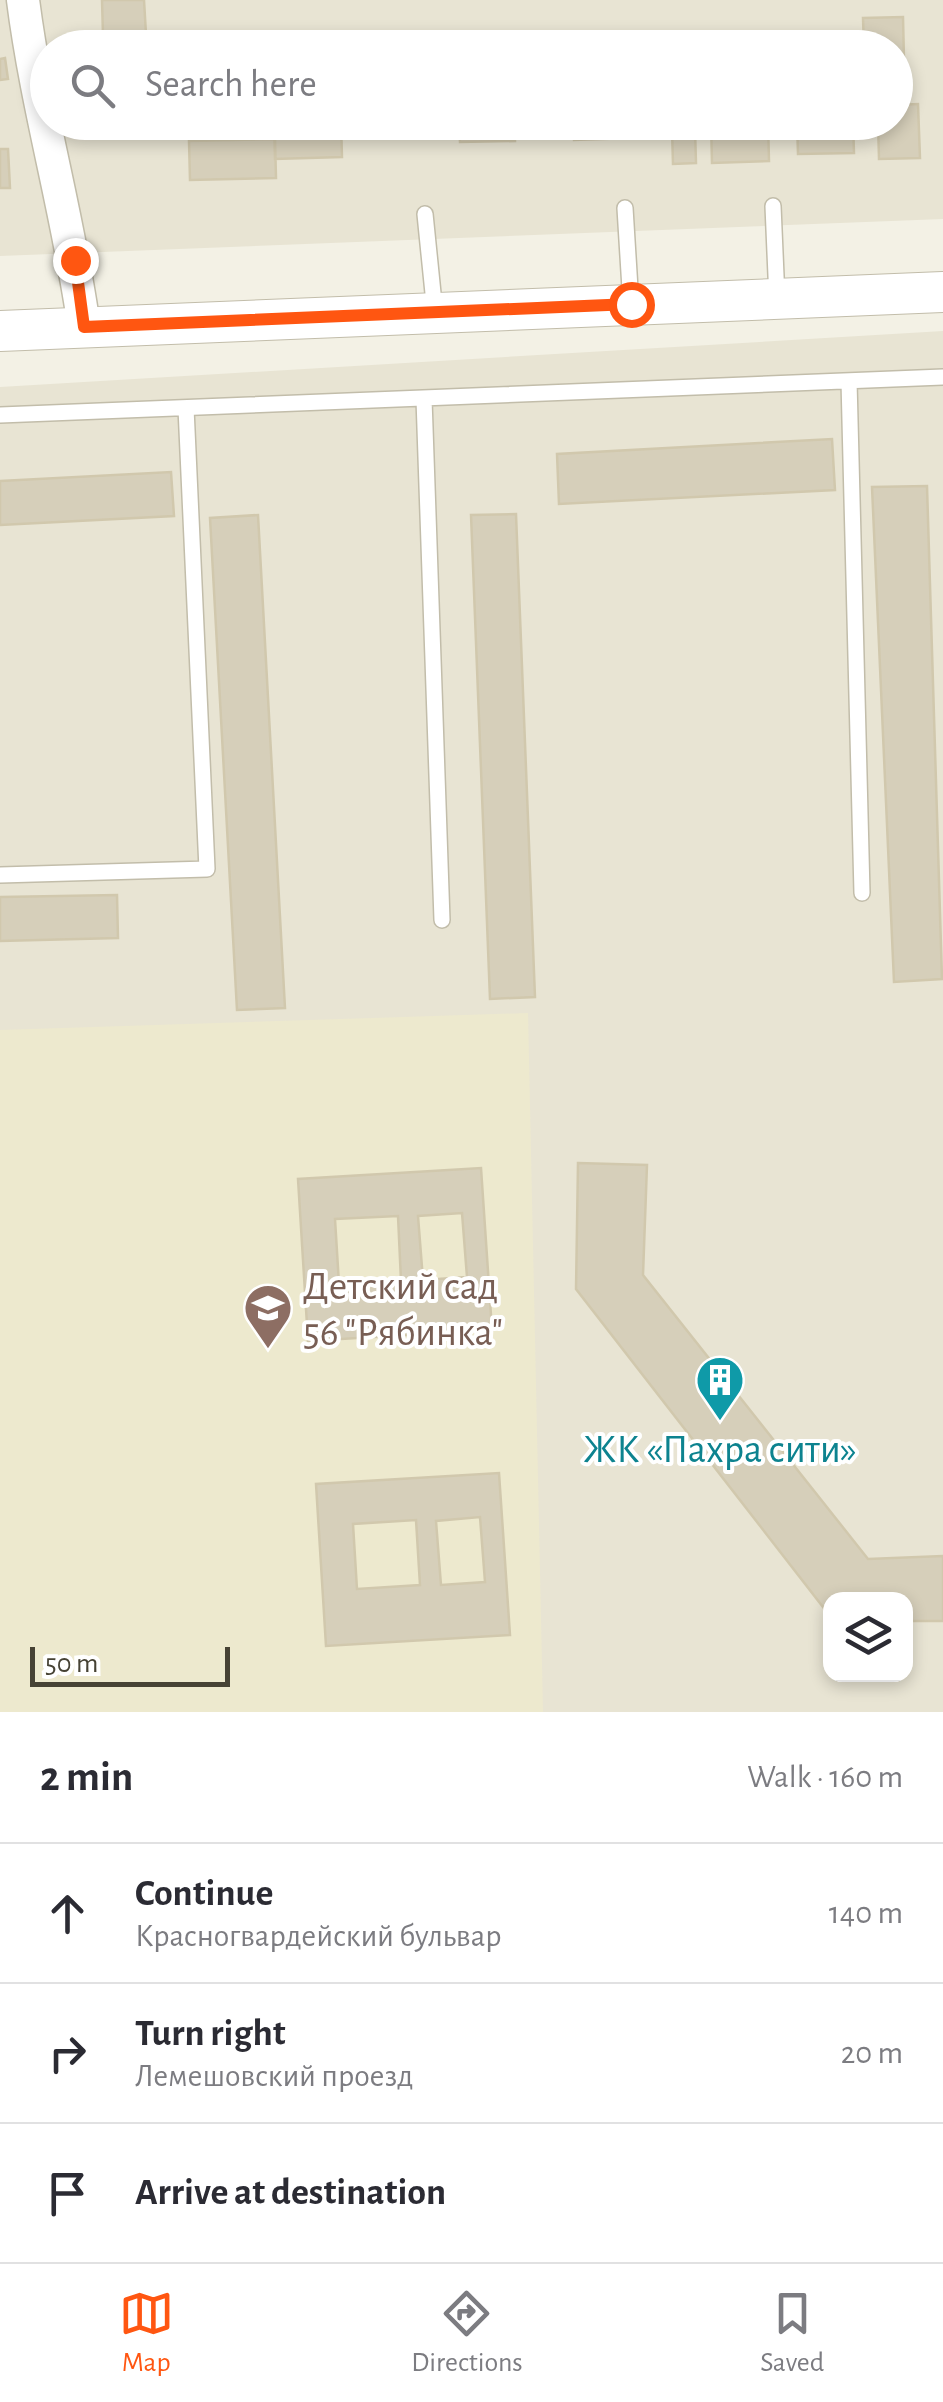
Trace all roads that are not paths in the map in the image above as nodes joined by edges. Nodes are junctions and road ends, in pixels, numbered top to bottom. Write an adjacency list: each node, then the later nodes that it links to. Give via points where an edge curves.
1 (22, 0): 2 (street)
2 (30, 51)
3 (49, 140): 11 (street)
4 (773, 206): 8 (lane)
5 (625, 208): 9 (lane)
6 (424, 214): 10 (lane)
7 (943, 292): 8 (street)
8 (777, 299): 9 (street)
9 (631, 304): 10 (street)
10 (434, 313): 11 (street)
11 (84, 327): 12 (street)
12 (0, 330)
13 (943, 377): 14 (lane)
14 (849, 381): 15 (lane); 19 (lane)
15 (424, 398): 16 (lane); 20 (lane)
16 (186, 408): 17 (lane); 18 (lane, via 207,870)
17 (0, 416)
18 (0, 875)
19 (862, 893)
20 (442, 920)

